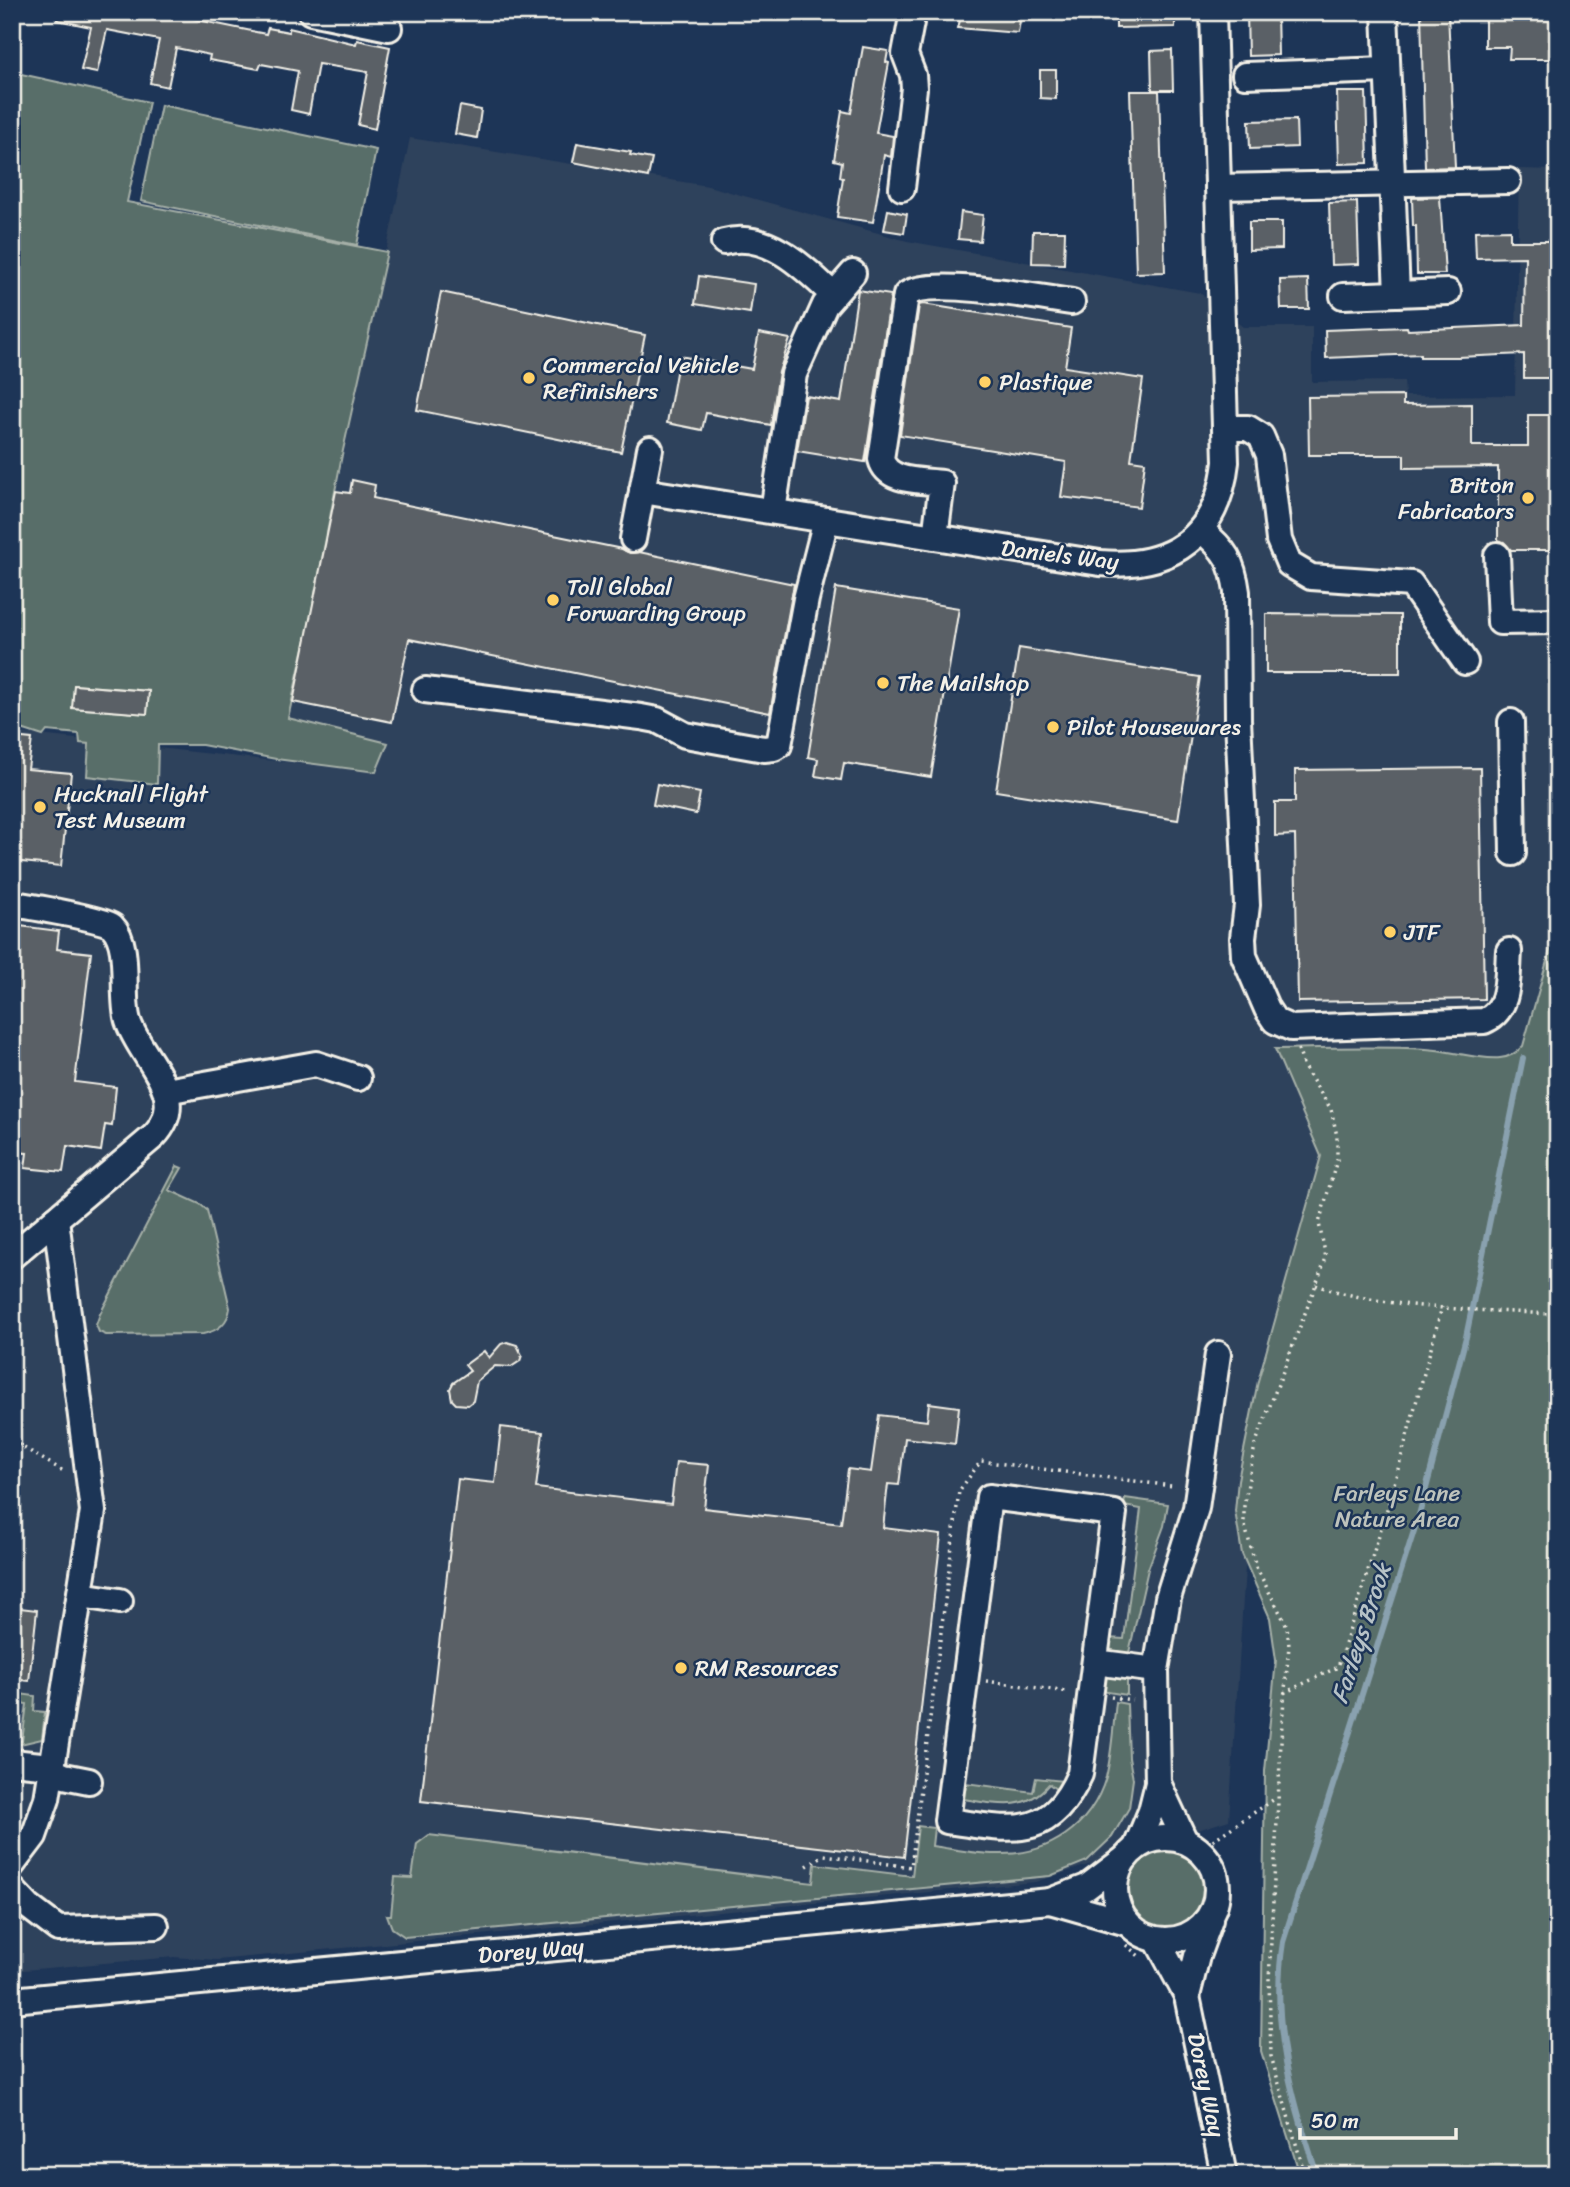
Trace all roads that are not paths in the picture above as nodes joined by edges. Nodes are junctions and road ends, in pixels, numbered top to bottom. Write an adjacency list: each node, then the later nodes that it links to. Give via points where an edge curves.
1 (311, 12): 5 (street)
2 (913, 12): 11 (street, via 905,54 914,88)
3 (1213, 12): 10 (street, Daniels Way)
4 (1385, 12): 6 (street)
5 (389, 28)
6 (1387, 70): 7 (street); 9 (street)
7 (1245, 75)
8 (1508, 181): 9 (street)
9 (1392, 184): 10 (street); 15 (street)
10 (1218, 187): 19 (street, Daniels Way)
11 (902, 188)
12 (724, 242): 16 (street, via 752,239 769,245)
13 (853, 273): 16 (street)
14 (1448, 292): 15 (street)
15 (1397, 294): 17 (street)
16 (833, 295): 22 (street, via 794,374)
17 (1343, 296)
18 (1072, 302): 25 (street, via 953,286 906,295 881,459 893,476 942,484)
19 (1225, 428): 24 (street, Daniels Way, via 1224,482 1216,508); 29 (street, via 1248,428 1261,436 1269,455 1279,540 1289,564 1311,577 1410,584)
20 (650, 449): 21 (street)
21 (642, 491): 22 (street, Daniels Way); 26 (street)
22 (773, 512): 23 (street, Daniels Way)
23 (826, 520): 25 (street, Daniels Way); 30 (street, via 779,745 774,748 685,735 641,717)
24 (1201, 530): 25 (street, Daniels Way, via 1161,557 1121,565); 34 (street, via 1227,556 1237,592 1247,905 1244,956 1266,1009 1275,1021 1291,1028 1484,1021 1494,1017 1503,1002)
25 (934, 537)
26 (632, 539)
27 (1497, 555): 28 (street, via 1500,621)
28 (1558, 621)
29 (1465, 662)
30 (425, 690)
31 (1511, 722): 32 (street)
32 (1513, 853)
33 (12, 904): 36 (street, via 94,918 116,932 122,948 128,1022)
34 (1509, 951)
35 (358, 1078): 36 (street, via 316,1065)
36 (166, 1091): 37 (street, via 168,1114 161,1128)
37 (56, 1219): 38 (street); 40 (street, via 93,1499)
38 (12, 1256)
39 (1218, 1354): 43 (street, via 1196,1508 1168,1598)
40 (80, 1595): 41 (street); 45 (street)
41 (120, 1601)
42 (1095, 1662): 42 (street, via 1080,1774 1060,1810 1038,1824 1010,1829 947,1821 989,1497 1114,1513); 43 (street)
43 (1156, 1670): 47 (street)
44 (12, 1762): 45 (street)
45 (53, 1771): 46 (street); 50 (street, via 38,1826)
46 (89, 1781)
47 (1158, 1783): 48 (street); 49 (street, via 1151,1811)
48 (1192, 1845): 49 (street, via 1169,1837 1152,1839); 53 (street, via 1217,1878)
49 (1130, 1853): 52 (street, Dorey Way, via 1087,1887); 55 (street, via 1117,1874 1115,1891)
50 (12, 1865)
51 (12, 1889): 54 (street, via 58,1929)
52 (1050, 1901): 55 (street, Dorey Way); 58 (street, Dorey Way)
53 (1213, 1911): 56 (street, via 1190,1935); 57 (street, Dorey Way)
54 (156, 1926)
55 (1122, 1932): 56 (street)
56 (1157, 1940): 57 (street, Dorey Way)
57 (1187, 1996): 59 (street, Dorey Way)
58 (12, 2000)
59 (1224, 2175)

